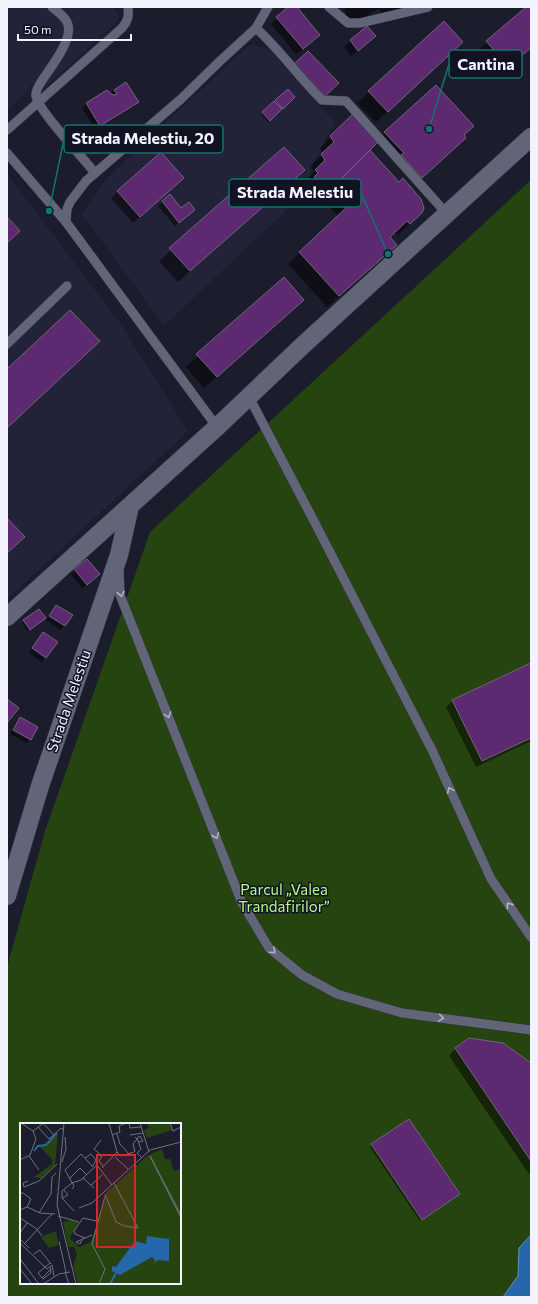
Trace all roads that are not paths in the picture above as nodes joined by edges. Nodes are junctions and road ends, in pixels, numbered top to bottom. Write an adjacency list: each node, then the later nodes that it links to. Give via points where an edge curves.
1 (52, 7): 7 (lane, via 67,21 69,33 36,91)
2 (128, 7): 7 (lane, via 128,22)
3 (268, 7): 6 (lane)
4 (329, 7): 5 (lane, via 348,23 360,23)
5 (428, 7)
6 (256, 28): 11 (lane, via 181,99); 12 (lane, via 322,100 346,101)
7 (38, 102): 8 (lane); 11 (lane)
8 (7, 130)
9 (531, 137): 12 (street)
10 (7, 153): 13 (lane)
11 (95, 173): 13 (lane, via 70,202)
12 (447, 214): 16 (street)
13 (66, 222): 17 (lane)
14 (67, 286): 15 (lane)
15 (7, 344)
16 (248, 397): 17 (street); 22 (lane, one-way to 16, via 490,879 432,750)
17 (217, 427): 18 (street)
18 (130, 506): 19 (street, Strada Melestiu); 20 (street)
19 (119, 555): 21 (street, Strada Melestiu, via 40,786); 23 (lane, one-way to 23, via 120,595 242,903 269,948 302,976 336,994 402,1013)
20 (7, 617)
21 (7, 896)
22 (531, 937)
23 (531, 1030)

